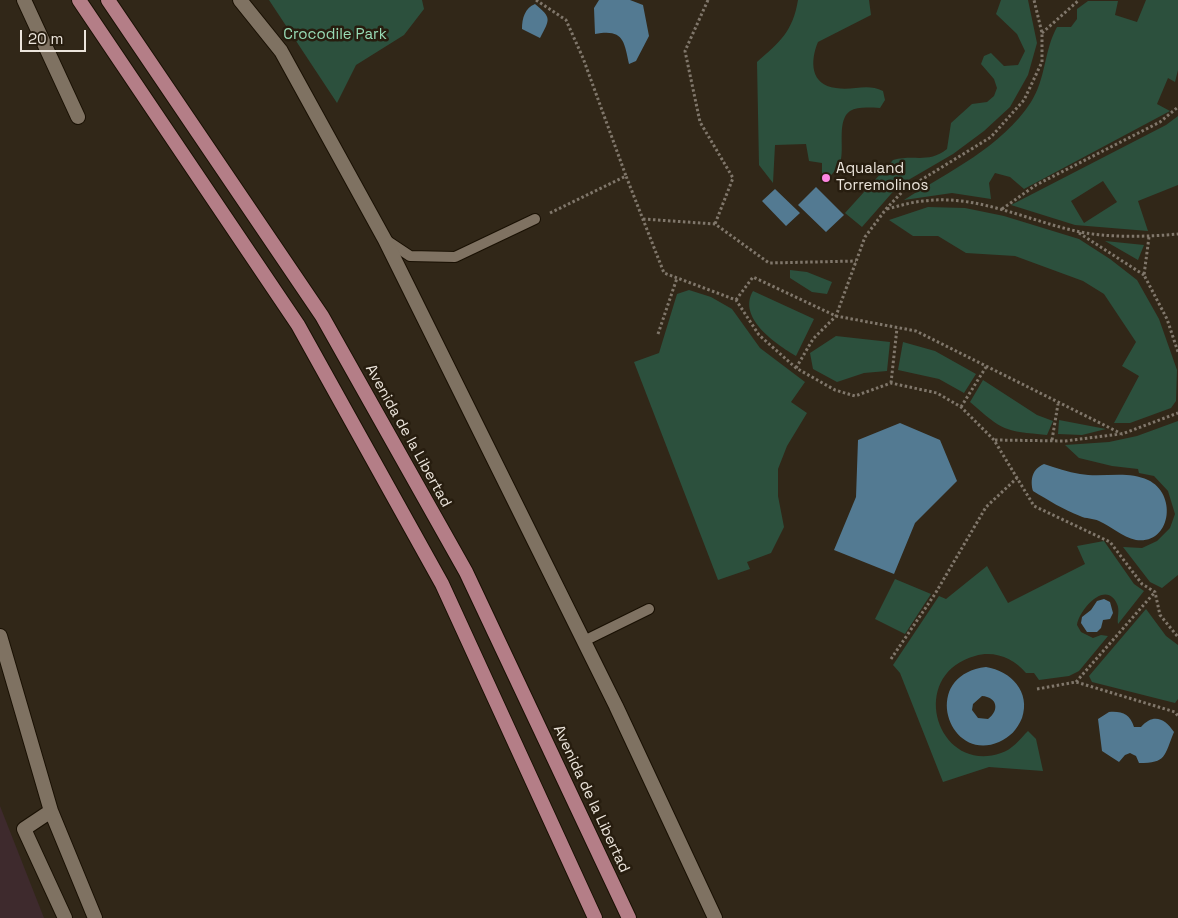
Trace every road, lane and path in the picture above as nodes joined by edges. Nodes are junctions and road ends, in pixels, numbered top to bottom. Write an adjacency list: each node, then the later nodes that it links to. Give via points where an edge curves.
1 (24, 0): 11 (street)
2 (79, 0): 53 (main road, via 303,334 442,584)
3 (108, 0): 54 (main road, Avenida de la Libertad, via 322,316 466,572)
4 (240, 0): 22 (street, via 281,51)
5 (536, 0): 12 (path, via 566,20)
6 (708, 0): 18 (path, via 685,50 700,122 733,178)
7 (1034, 0): 9 (path)
8 (1079, 0): 9 (path)
9 (1042, 33): 13 (path, via 1042,62 1018,108 991,137 903,191)
10 (1178, 107): 14 (path, via 1160,122 1036,185)
11 (78, 117)
12 (626, 176): 15 (path); 17 (path)
13 (886, 209): 14 (path, via 924,201 967,202); 23 (path, via 865,237)
14 (1001, 209): 19 (path)
15 (556, 211)
16 (535, 218): 22 (lane, via 455,257 410,256)
17 (643, 219): 18 (path); 25 (path, via 664,273)
18 (714, 224): 23 (path, via 769,263)
19 (1077, 232): 21 (path); 24 (path)
20 (1178, 234): 21 (path)
21 (1149, 237): 24 (path)
22 (385, 240): 45 (street)
23 (856, 261): 27 (path)
24 (1144, 275): 30 (path)
25 (677, 278): 26 (path); 29 (path)
26 (736, 300): 27 (path, via 753,277); 32 (path, via 759,335)
27 (836, 316): 28 (path); 32 (path, via 813,339)
28 (898, 328): 31 (path, via 916,331); 33 (path)
29 (658, 334)
30 (1178, 352)
31 (986, 367): 34 (path); 35 (path)
32 (796, 368): 33 (path, via 835,390 855,396)
33 (891, 383): 35 (path, via 938,393)
34 (1058, 404): 37 (path); 39 (path)
35 (961, 407): 38 (path)
36 (1178, 413): 37 (path)
37 (1122, 434): 39 (path)
38 (994, 440): 39 (path); 40 (path)
39 (1052, 440)
40 (1017, 478): 41 (path, via 1034,506 1110,542 1142,584); 46 (path, via 986,508 936,594)
41 (1155, 592): 44 (path, via 1160,615); 47 (path)
42 (649, 609): 45 (lane)
43 (0, 636): 50 (street)
44 (1178, 637)
45 (584, 641): 55 (street)
46 (891, 659)
47 (1076, 682): 48 (path); 49 (path, via 1175,712)
48 (1037, 689)
49 (1178, 716)
50 (51, 811): 51 (street, via 24,829); 52 (street)
51 (65, 918)
52 (95, 918)
53 (595, 918)
54 (630, 918)
55 (715, 918)

